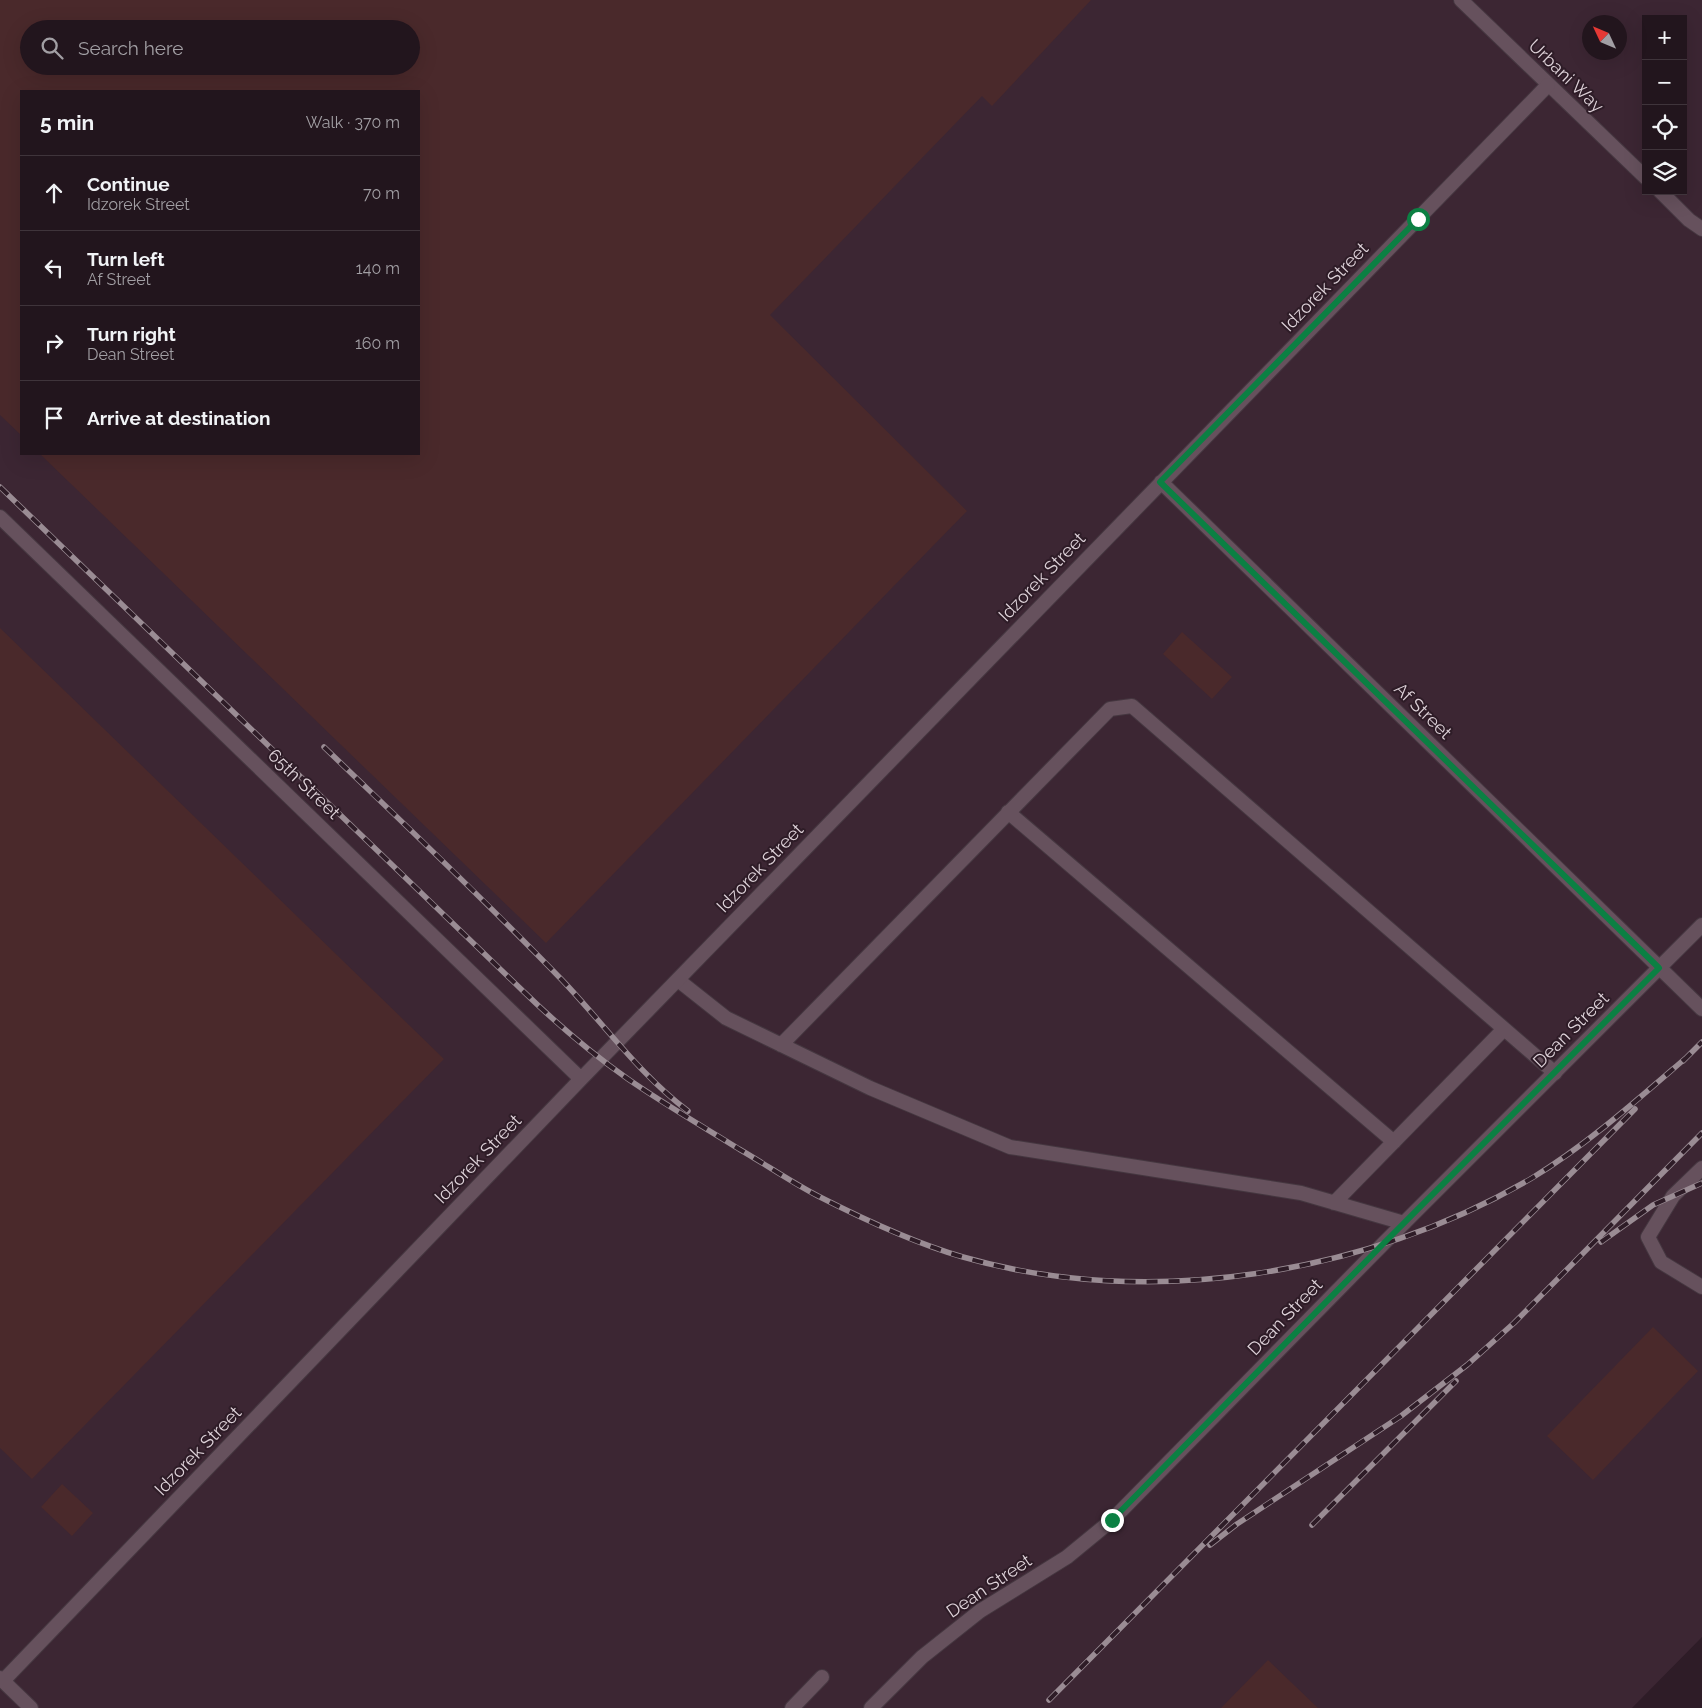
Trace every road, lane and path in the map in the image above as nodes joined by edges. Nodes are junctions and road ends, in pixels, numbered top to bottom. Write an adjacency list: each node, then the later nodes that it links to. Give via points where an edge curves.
1 (1461, 0): 2 (street, Urbani Way)
2 (1548, 85): 3 (street, Urbani Way); 6 (street, Idzorek Street)
3 (1642, 174)
4 (1664, 195): 5 (street)
5 (1702, 229)
6 (1160, 482): 10 (street, Af Street); 11 (street, Idzorek Street)
7 (0, 517): 16 (street, 65th Street)
8 (1008, 812): 13 (street, via 1110,709 1132,706); 14 (street); 17 (street)
9 (1702, 925): 10 (street, Dean Street)
10 (1659, 968): 12 (street, Af Street); 15 (street, Dean Street)
11 (678, 980): 14 (street, via 726,1018); 16 (street, Idzorek Street)
12 (1702, 1009)
13 (1504, 1029): 15 (street); 17 (street)
14 (781, 1045): 19 (street, via 870,1088 1010,1147 1301,1193)
15 (1554, 1073): 20 (street, Dean Street)
16 (581, 1079): 23 (street, Idzorek Street)
17 (1394, 1142): 19 (street)
18 (1702, 1168): 21 (street, via 1673,1196 1648,1237 1661,1262)
19 (1334, 1203): 20 (street)
20 (1404, 1223): 26 (street, Dean Street, via 1112,1520 1067,1557 980,1611 922,1657)
21 (1702, 1287)
22 (822, 1677): 25 (street)
23 (1, 1679): 24 (street)
24 (31, 1708)
25 (792, 1708)
26 (871, 1708)

